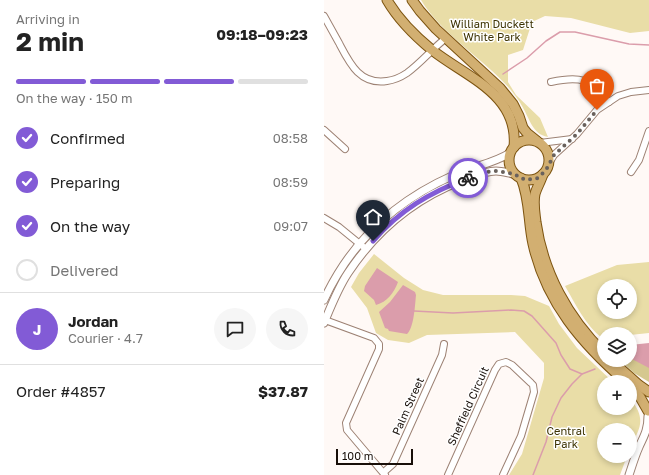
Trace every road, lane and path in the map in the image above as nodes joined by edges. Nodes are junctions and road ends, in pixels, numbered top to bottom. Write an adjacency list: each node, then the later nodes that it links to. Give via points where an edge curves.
1 (387, 0): 5 (main road, via 412,32)
2 (412, 0): 4 (main road)
3 (324, 16): 5 (street, via 349,62 358,73 370,80 382,82 398,79)
4 (446, 38): 5 (street); 12 (main road, via 500,88 513,104 523,128)
5 (432, 50): 14 (main road, via 486,87 499,100 509,114 513,126 515,138)
6 (550, 82): 8 (street, via 572,78 586,81 600,89)
7 (649, 90): 8 (street, via 631,92)
8 (609, 102): 11 (street, via 597,110)
9 (324, 130): 13 (street)
10 (649, 130): 16 (street, via 639,160)
11 (572, 139): 12 (street); 15 (street, via 554,155)
12 (538, 142): 14 (main road, via 524,140); 15 (main road, via 547,151)
13 (345, 149)
14 (512, 150): 18 (main road, via 509,164); 20 (street, via 500,159 456,174 413,196 368,232)
15 (548, 165): 17 (main road)
16 (631, 172)
17 (543, 174): 18 (main road, via 532,180); 24 (main road, via 535,195 534,209 544,255 564,302)
18 (517, 176): 20 (street, via 497,171 487,172 442,188 399,216); 26 (main road, via 525,189 533,244 547,285 571,326 587,346)
19 (324, 218): 20 (street)
20 (363, 246): 21 (street, via 335,278); 22 (street)
21 (324, 300)
22 (324, 321): 31 (street, via 374,338 379,344 380,349 346,422 347,430)
23 (444, 344): 31 (street, Palm Street, via 442,355 394,464)
24 (597, 346)
25 (619, 367): 27 (main road)
26 (618, 375)
27 (649, 392)
28 (637, 394): 29 (main road)
29 (648, 413): 30 (street)
30 (646, 438): 34 (street, via 639,446)
31 (384, 474)
32 (448, 475): 33 (street, Sheffield Circuit, via 496,367 506,362 533,385 534,392 521,436)
33 (503, 475)
34 (629, 475)

